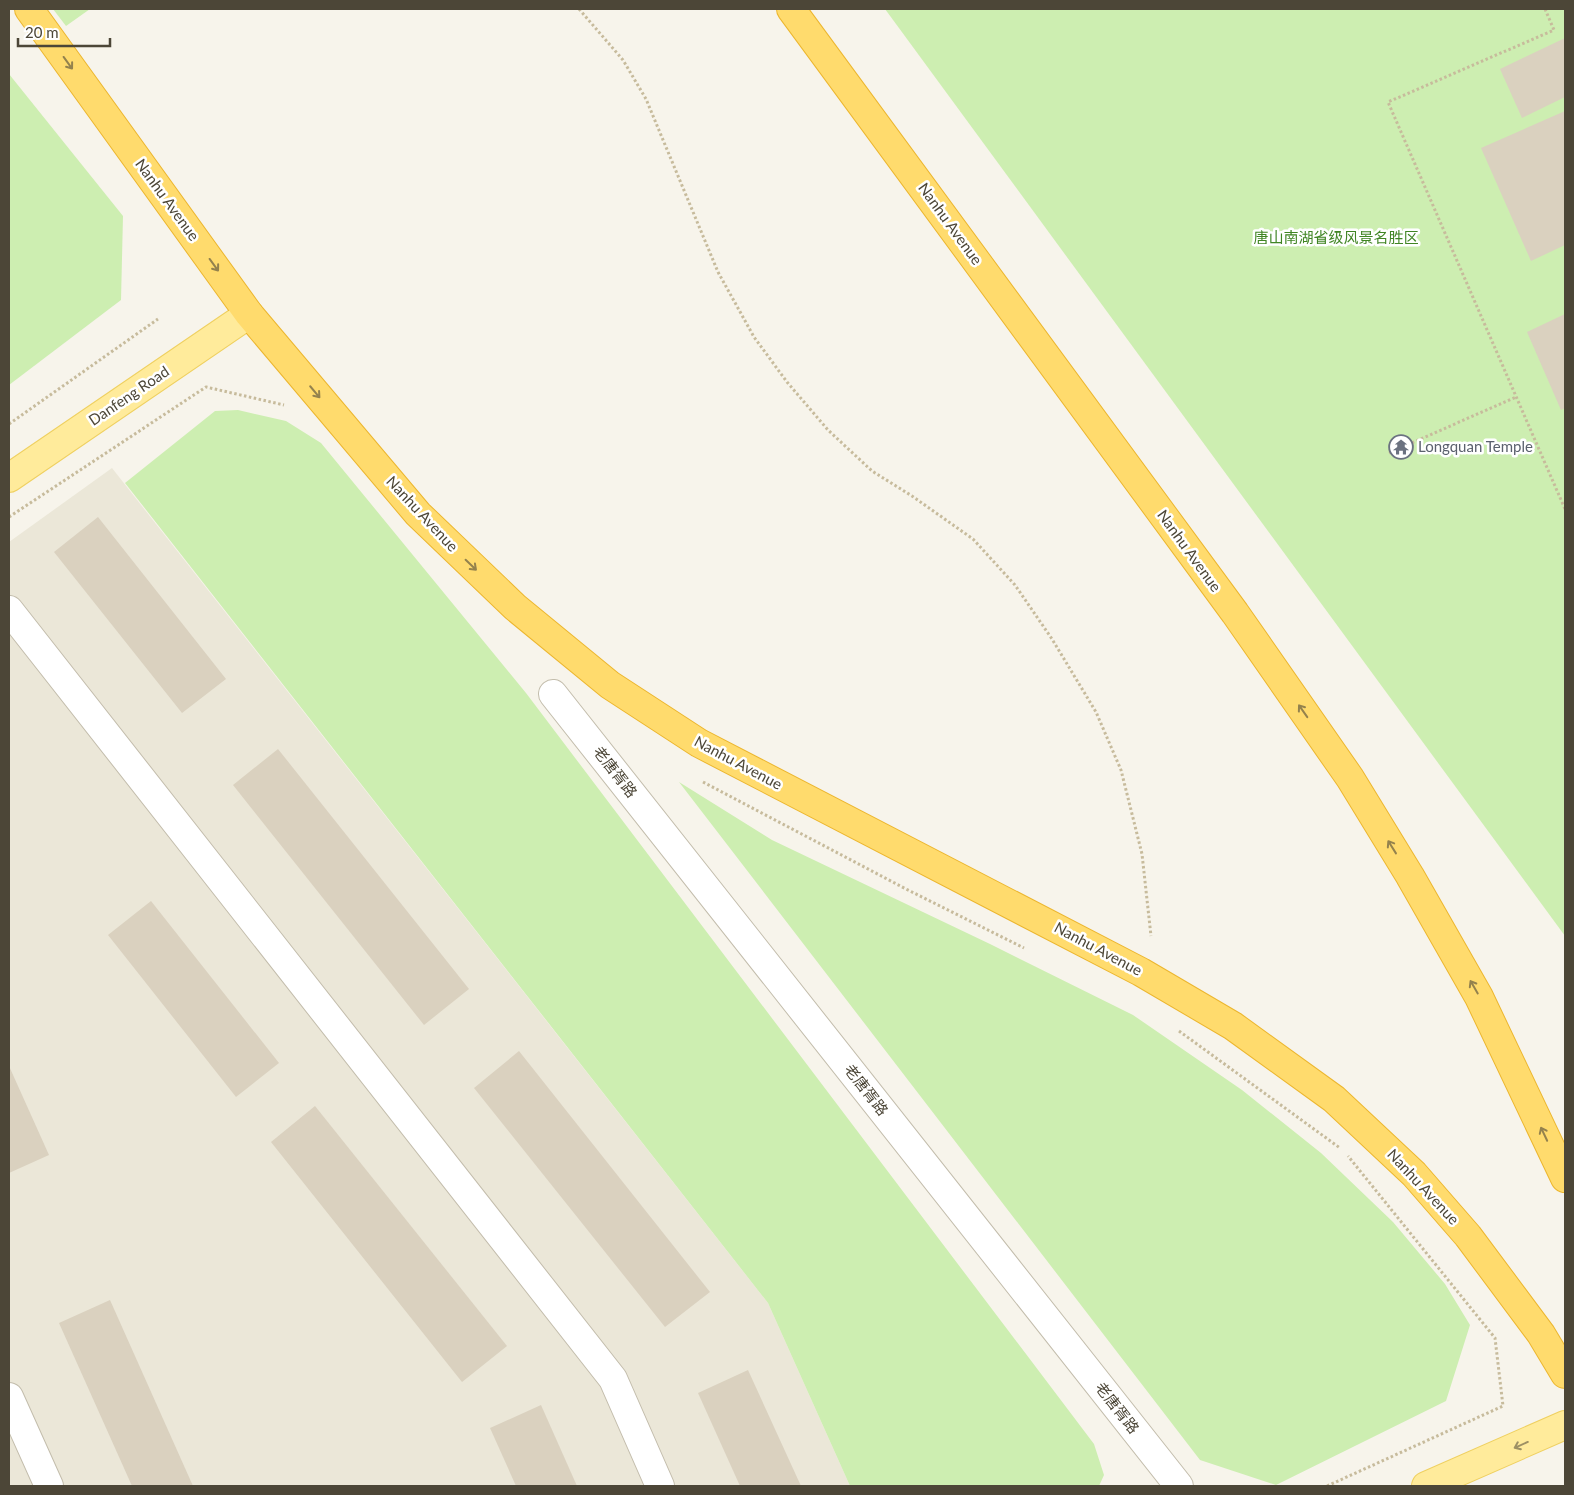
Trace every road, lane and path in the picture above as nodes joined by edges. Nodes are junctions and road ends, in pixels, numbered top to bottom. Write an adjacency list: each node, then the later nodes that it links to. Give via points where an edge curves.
1 (29, 9): 5 (highway, Nanhu Avenue, one-way to 5)
2 (579, 9): 17 (path, via 623,60 646,99 718,272 754,337 787,382 828,430 872,471 973,539 1016,585 1052,639 1096,712 1121,770 1142,854)
3 (791, 9): 20 (highway, Nanhu Avenue, one-way to 3, via 1480,997 1350,778 1235,612)
4 (1545, 9): 7 (path, via 1554,30 1388,102)
5 (249, 314): 11 (main road, Danfeng Road); 21 (highway, Nanhu Avenue, one-way to 21, via 418,514 515,607 610,685 699,743 1141,972 1233,1026 1334,1099 1414,1174 1468,1236 1541,1334)
6 (158, 318): 9 (path)
7 (1516, 397): 10 (path); 12 (path)
8 (290, 410): 13 (path, via 283,403 206,387)
9 (9, 424)
10 (1389, 453)
11 (9, 478)
12 (1565, 509)
13 (9, 517)
14 (9, 610): 25 (street, via 613,1380)
15 (553, 694): 26 (street, 老唐胥路)
16 (698, 779): 18 (path)
17 (1150, 936)
18 (1027, 949)
19 (1171, 1026): 27 (path, via 1344,1152 1495,1338 1503,1406)
20 (1565, 1178)
21 (1565, 1374)
22 (9, 1397): 24 (street)
23 (1565, 1425): 28 (main road, one-way to 28)
24 (49, 1486)
25 (660, 1486)
26 (1178, 1486)
27 (1327, 1486)
28 (1426, 1486)

